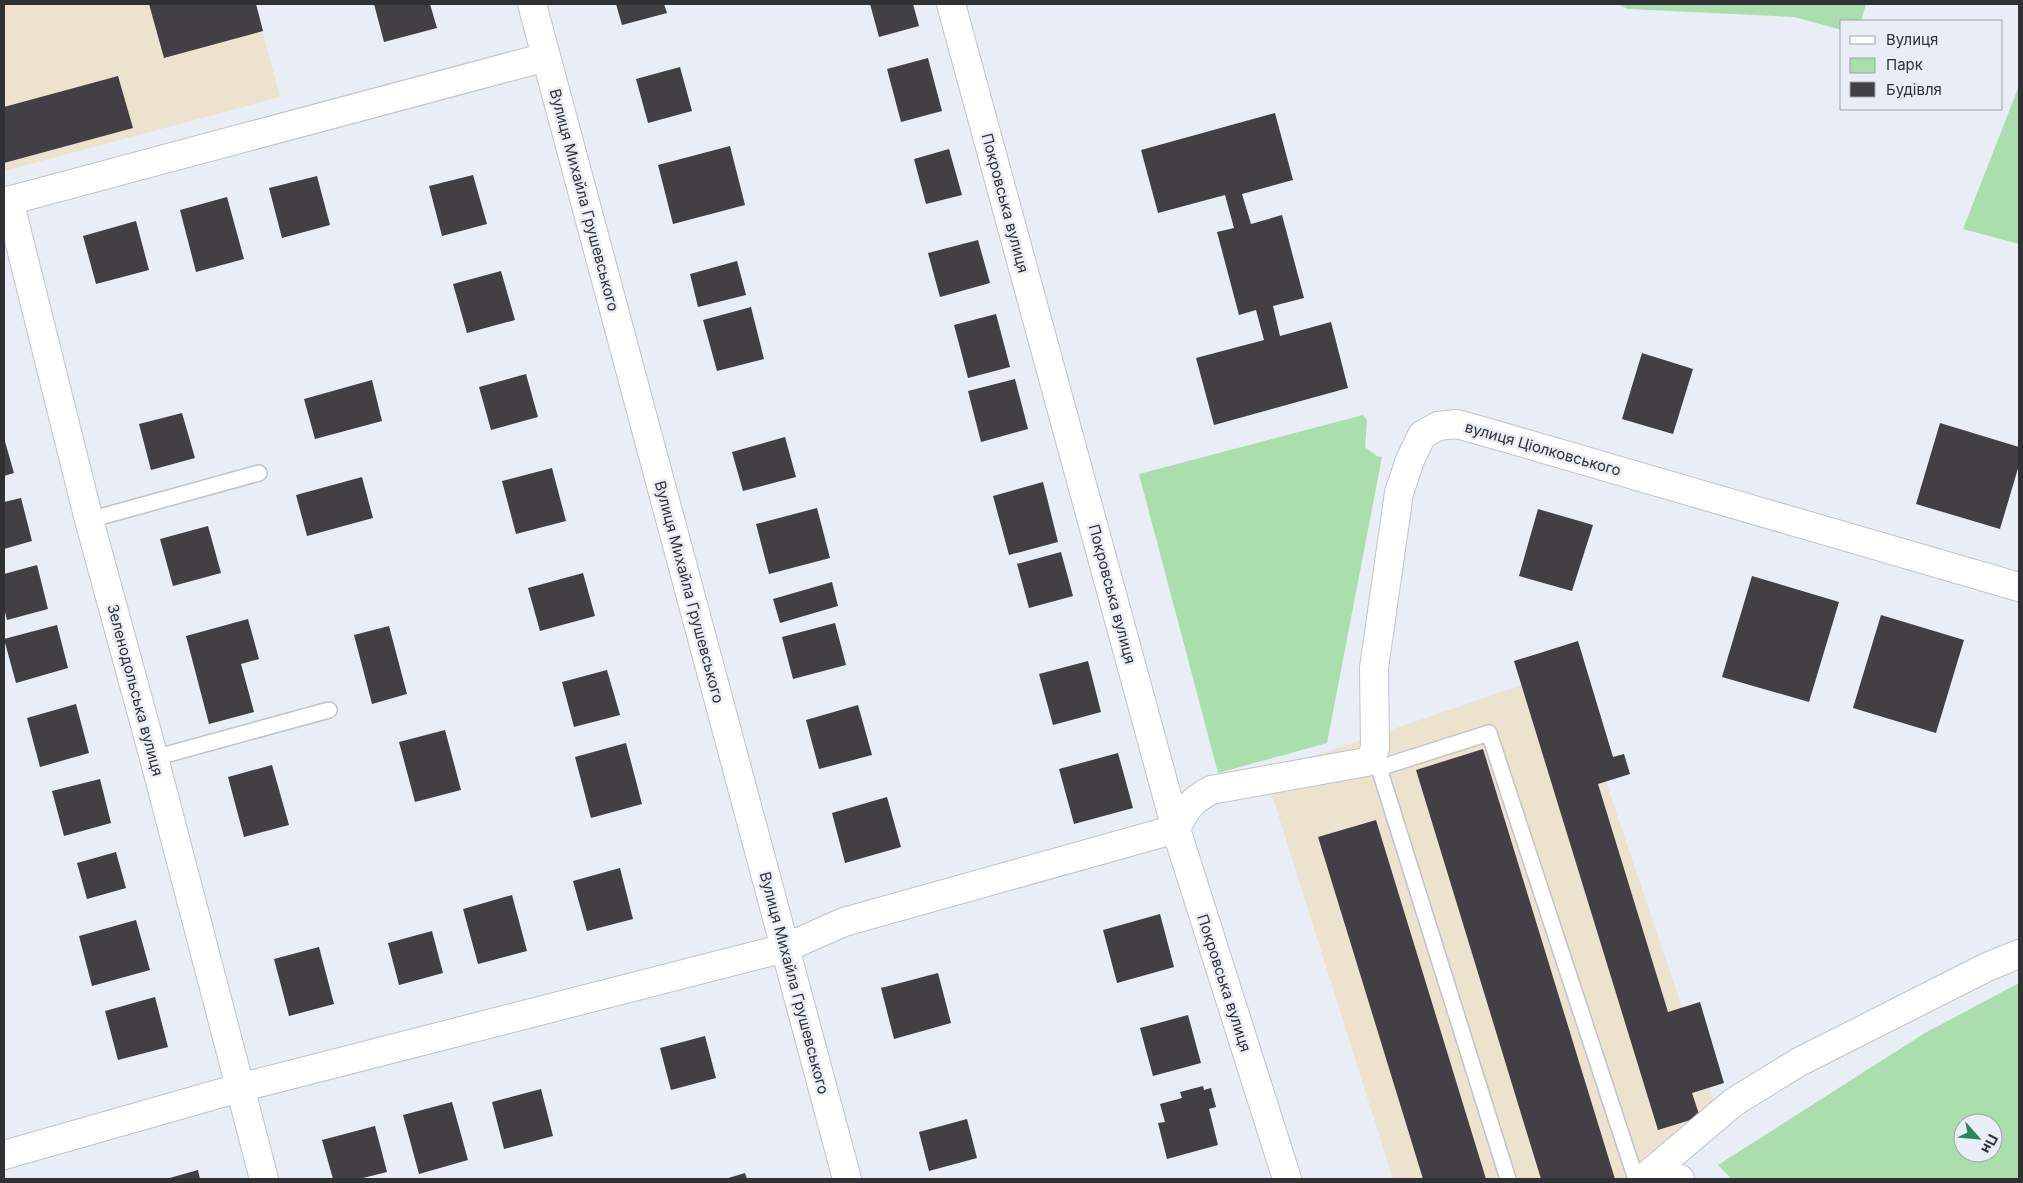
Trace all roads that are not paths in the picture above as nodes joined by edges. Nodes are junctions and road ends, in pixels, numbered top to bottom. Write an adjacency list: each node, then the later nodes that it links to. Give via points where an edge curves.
1 (532, 4): 3 (street, Вулиця Михайла Грушевського)
2 (951, 4): 11 (street, Покровська вулиця)
3 (546, 57): 4 (street); 12 (street, Вулиця Михайла Грушевського)
4 (6, 201): 6 (street, Зеленодольська вулиця)
5 (259, 474): 6 (lane)
6 (89, 520): 9 (street, Зеленодольська вулиця)
7 (2019, 588): 10 (street, вулиця Ціолковського, via 1457,424 1438,426 1422,435 1399,493 1374,668)
8 (329, 710): 9 (lane)
9 (154, 758): 14 (street, Зеленодольська вулиця)
10 (1375, 763): 11 (street, via 1212,790 1196,798 1186,808); 16 (lane, via 1489,733); 20 (lane)
11 (1176, 829): 12 (street, via 844,922); 19 (street, Покровська вулиця)
12 (785, 948): 14 (street); 18 (street, Вулиця Михайла Грушевського)
13 (2019, 954): 16 (street, via 1799,1062 1734,1102)
14 (238, 1088): 15 (street); 17 (street, Зеленодольська вулиця)
15 (4, 1155)
16 (1644, 1177): 21 (street)
17 (264, 1179)
18 (847, 1179)
19 (1287, 1179)
20 (1508, 1179)
21 (1680, 1179)

